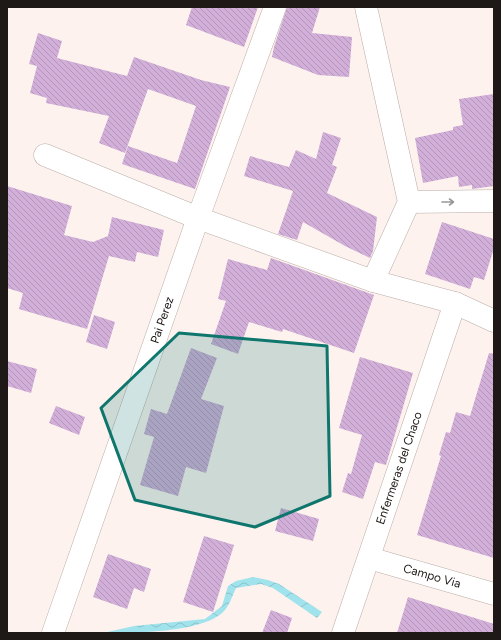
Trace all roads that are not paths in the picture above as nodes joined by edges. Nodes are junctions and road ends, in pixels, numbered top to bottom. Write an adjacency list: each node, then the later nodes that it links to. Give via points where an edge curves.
1 (275, 7): 6 (street, Pai Perez)
2 (366, 7): 5 (street)
3 (45, 155): 6 (street)
4 (494, 201): 5 (street, one-way to 4)
5 (409, 202): 7 (street)
6 (198, 218): 7 (street); 12 (street, Pai Perez)
7 (373, 281): 8 (street)
8 (455, 303): 9 (street); 10 (street, Enfermeras del Chaco)
9 (494, 321)
10 (369, 558): 11 (street, Campo Via); 13 (street, Enfermeras del Chaco)
11 (494, 594)
12 (52, 633)
13 (343, 633)

